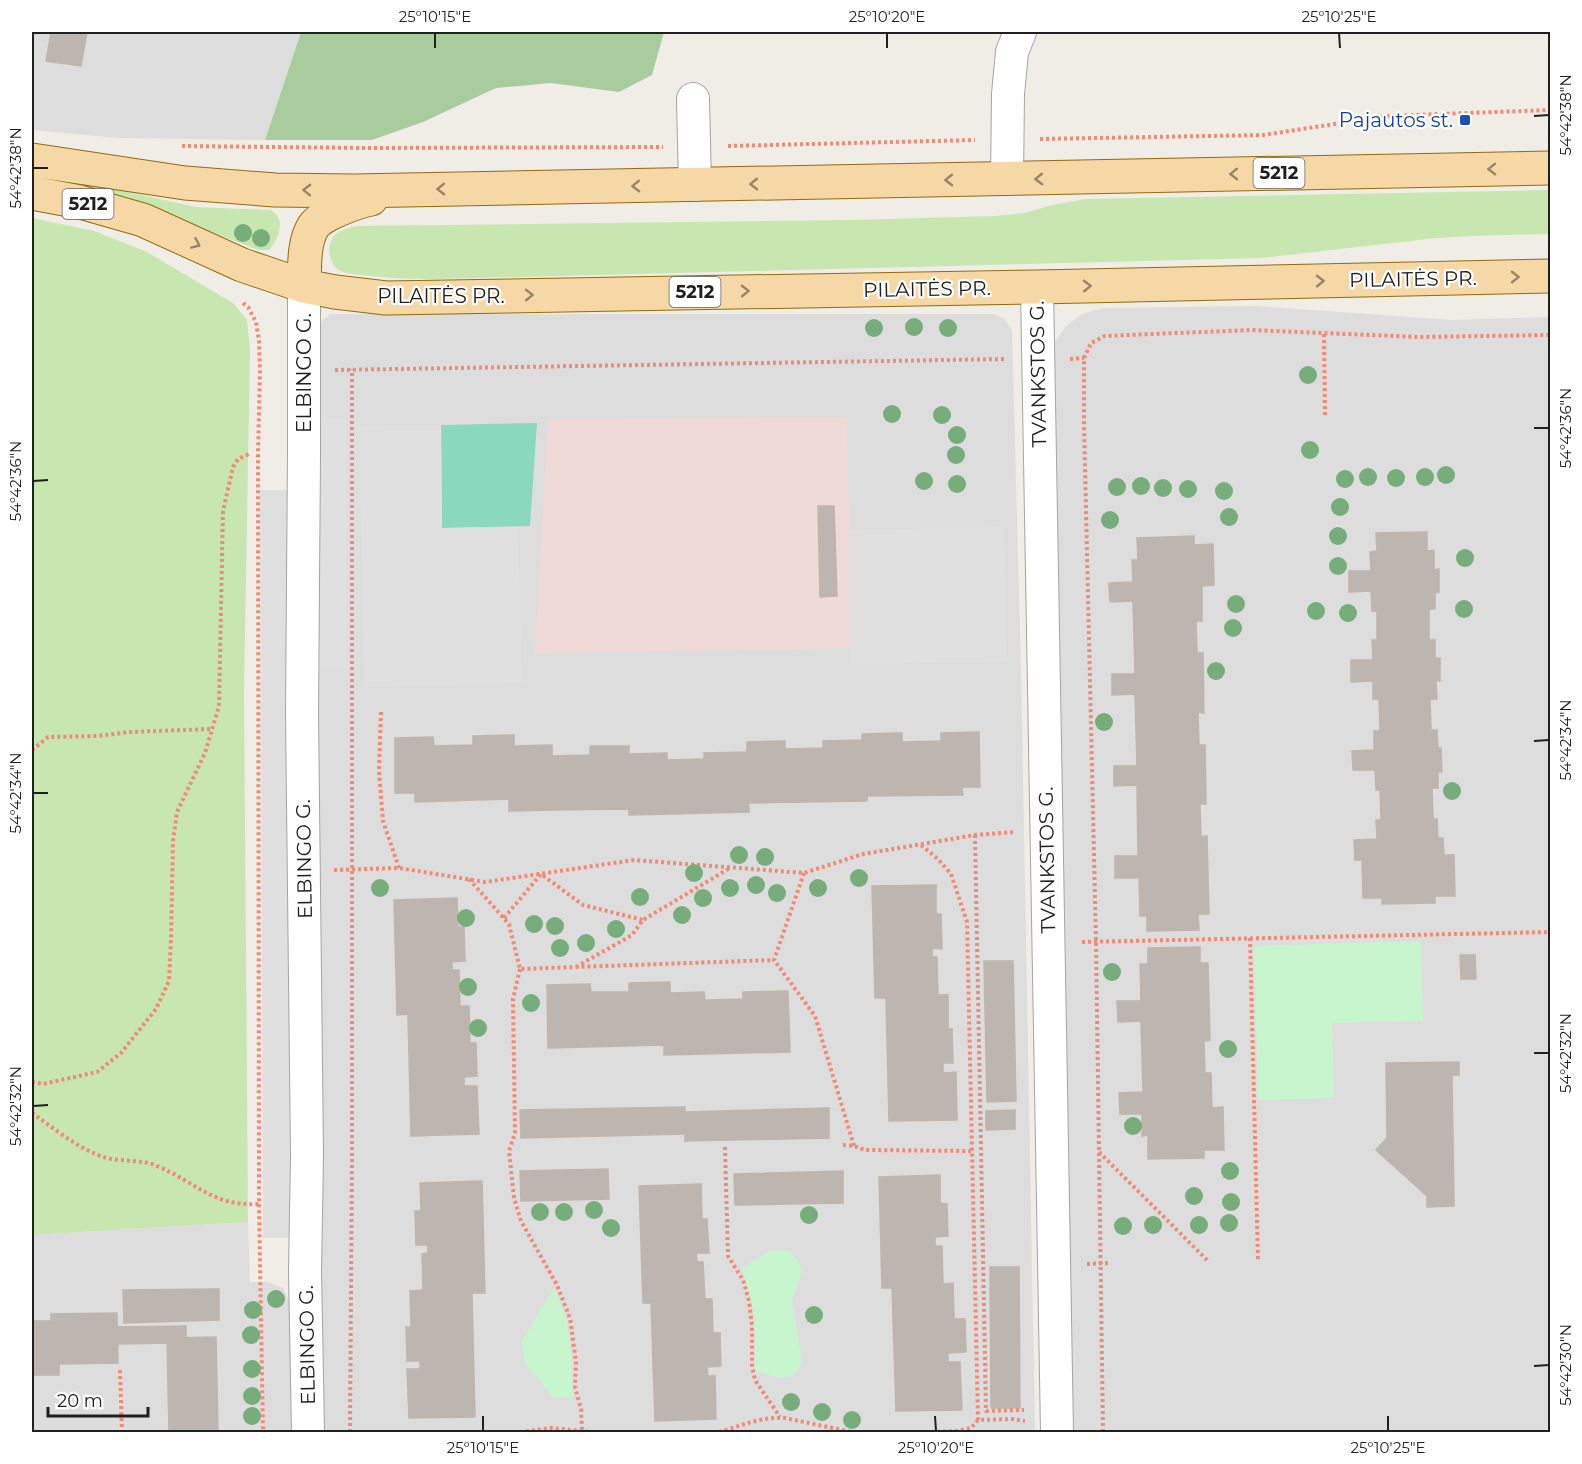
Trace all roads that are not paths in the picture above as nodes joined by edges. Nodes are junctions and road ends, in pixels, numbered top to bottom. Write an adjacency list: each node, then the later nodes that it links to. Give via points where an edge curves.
1 (1020, 32): 5 (street, via 1012,52 1008,94)
2 (693, 99): 6 (street)
3 (32, 160): 7 (main road, 5212, one-way to 3, via 287,190 208,185)
4 (1551, 168): 5 (main road, 5212, one-way to 5)
5 (1007, 179): 6 (main road, 5212, one-way to 6)
6 (695, 185): 7 (main road, 5212, one-way to 7)
7 (408, 190): 10 (main road, 5212, via 358,202 330,213 314,225 306,247)
8 (32, 193): 10 (main road, PILAITĖS PR. / 5212, one-way to 10, via 143,220 242,265)
9 (1551, 276): 11 (main road, PILAITĖS PR. / 5212, one-way to 9)
10 (304, 286): 11 (main road, PILAITĖS PR. / 5212, one-way to 11, via 386,298); 13 (street, ELBINGO G., via 302,713)
11 (1037, 287): 12 (street, TVANKSTOS G., via 1048,943)
12 (1049, 1426)
13 (308, 1432)

